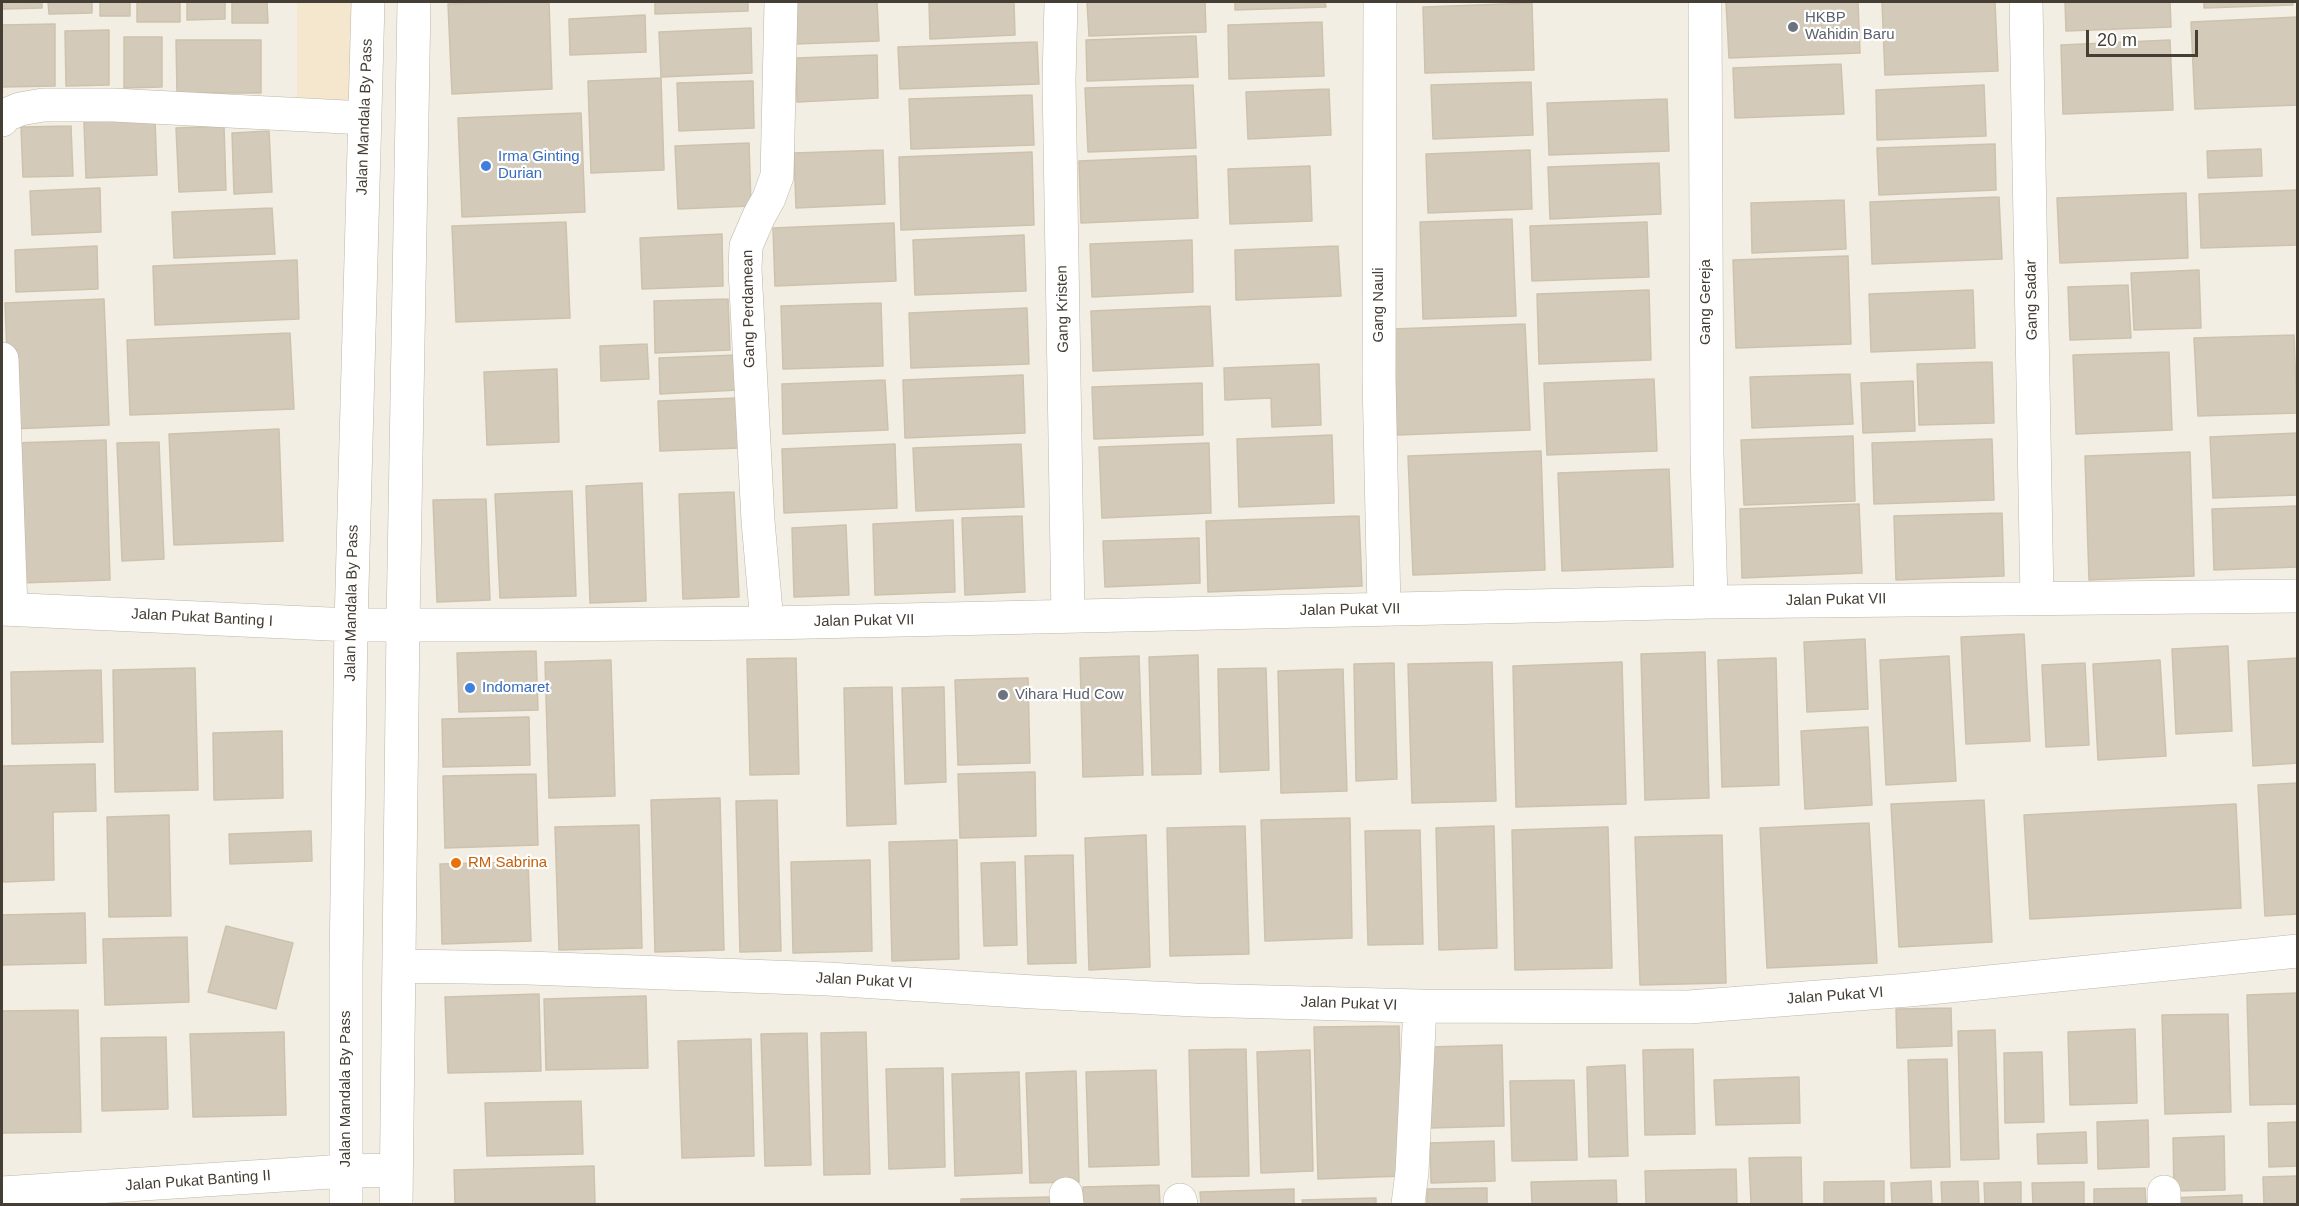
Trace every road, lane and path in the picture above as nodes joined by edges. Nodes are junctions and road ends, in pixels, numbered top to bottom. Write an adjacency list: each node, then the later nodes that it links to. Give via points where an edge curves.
1 (369, 2): 8 (street, Jalan Mandala By Pass)
2 (414, 2): 19 (street)
3 (781, 2): 17 (street, Gang Perdamean, via 777,176 746,246 745,269)
4 (1061, 2): 16 (street, Gang Kristen)
5 (1380, 2): 15 (street, Gang Nauli, via 1379,377)
6 (1705, 2): 13 (street, Gang Gereja)
7 (2026, 2): 12 (street, Gang Sadar)
8 (365, 118): 9 (street, via 43,105 20,109); 18 (street, Jalan Mandala By Pass)
9 (2, 120)
10 (2, 359): 14 (street)
11 (2298, 596): 12 (street, Jalan Pukat VII)
12 (2037, 598): 13 (street, Jalan Pukat VII)
13 (1710, 602): 15 (street, Jalan Pukat VII)
14 (6, 609): 18 (street, Jalan Pukat Banting I)
15 (1384, 609): 16 (street, Jalan Pukat VII)
16 (1068, 616): 17 (street, Jalan Pukat VII)
17 (767, 623): 19 (street, Jalan Pukat VII)
18 (351, 625): 19 (street, Jalan Pukat Banting I); 24 (street, Jalan Mandala By Pass)
19 (403, 625): 21 (street)
20 (2298, 951): 22 (street, Jalan Pukat VI, via 1909,990 1689,1007)
21 (399, 966): 22 (street, Jalan Pukat VI, via 828,979 1183,999); 23 (street)
22 (1420, 1006): 28 (street)
23 (395, 1170): 24 (street, Jalan Pukat Banting II); 27 (street)
24 (346, 1171): 25 (street, Jalan Pukat Banting II); 26 (street, Jalan Mandala By Pass)
25 (2, 1193)
26 (346, 1204)
27 (396, 1204)
28 (1408, 1204)

